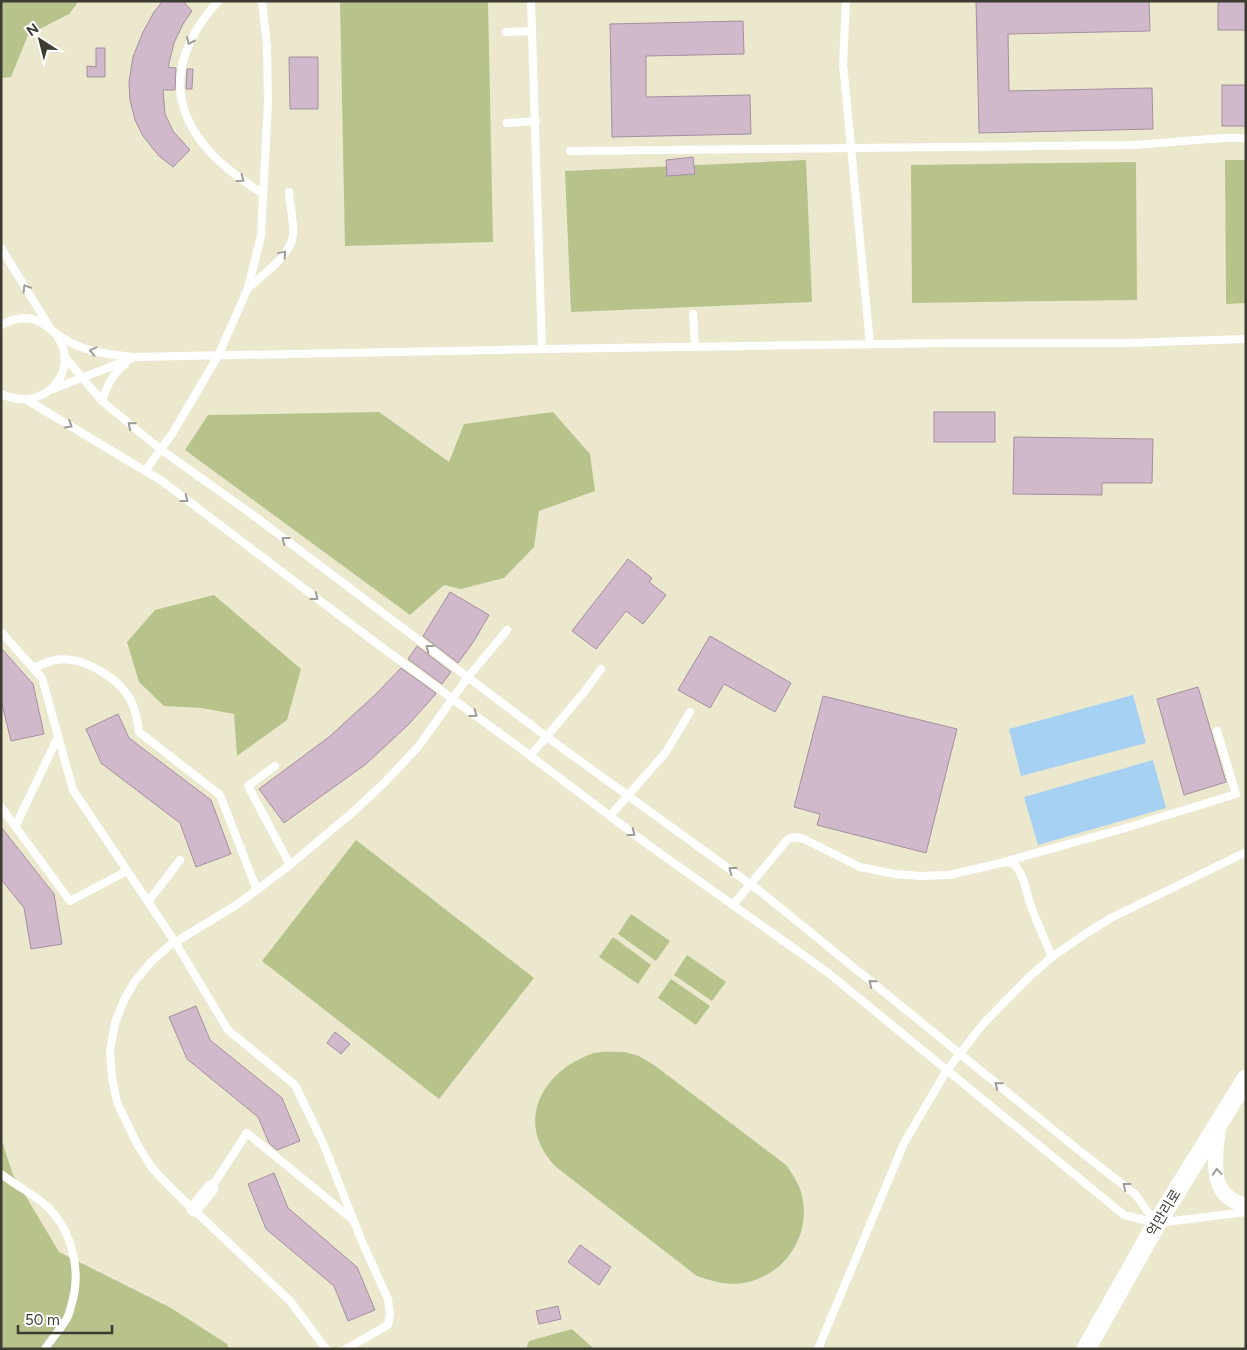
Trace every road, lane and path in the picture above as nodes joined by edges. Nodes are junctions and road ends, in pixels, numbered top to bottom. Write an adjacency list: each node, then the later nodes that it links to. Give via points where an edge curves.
1 (218, 1): 13 (lane, one-way to 13, via 200,22 186,50 180,77 182,102 190,125 205,147 229,170)
2 (262, 1): 13 (lane, via 268,102)
3 (531, 1): 5 (lane)
4 (846, 1): 10 (lane, via 842,64)
5 (532, 31): 6 (lane); 7 (lane)
6 (506, 32)
7 (536, 121): 8 (lane); 22 (lane)
8 (508, 123)
9 (1246, 138): 10 (lane, via 1134,145)
10 (850, 148): 11 (lane); 20 (lane)
11 (570, 151)
12 (288, 192): 15 (lane, one-way to 12, via 290,246 293,235)
13 (263, 194): 15 (lane, via 261,236)
14 (1, 248): 18 (lane, one-way to 14)
15 (248, 288): 24 (lane)
16 (693, 314): 21 (lane)
17 (1, 325): 18 (lane, via 24,318 38,320)
18 (53, 330): 23 (lane); 25 (lane, one-way to 18, via 81,349)
19 (1246, 340): 20 (lane)
20 (870, 344): 21 (lane)
21 (695, 347): 22 (lane)
22 (542, 349): 24 (lane)
23 (64, 356): 26 (lane); 27 (lane, via 60,379)
24 (218, 356): 25 (lane); 31 (lane)
25 (135, 357): 26 (lane); 30 (lane, via 112,376)
26 (81, 377): 27 (lane); 30 (lane)
27 (51, 390): 29 (lane)
28 (1, 394): 29 (lane)
29 (27, 400): 32 (lane, one-way to 32)
30 (102, 401): 31 (lane, one-way to 30)
31 (160, 449): 32 (lane); 37 (lane, one-way to 31)
32 (145, 471): 38 (lane, one-way to 38)
33 (507, 630): 37 (lane)
34 (1, 632): 35 (lane)
35 (33, 668): 41 (lane, via 42,678); 55 (lane, via 56,660 70,660 87,664 116,684 129,697 136,712 139,732 220,795)
36 (601, 669): 42 (lane)
37 (468, 677): 38 (lane); 42 (lane)
38 (453, 699): 43 (lane, one-way to 43); 52 (lane, via 418,747 384,783)
39 (690, 712): 45 (lane, via 666,752)
40 (1217, 731): 51 (lane, via 1236,794)
41 (58, 736): 48 (lane); 53 (lane, via 73,790)
42 (547, 737): 43 (lane); 45 (lane)
43 (530, 756): 47 (lane)
44 (275, 766): 52 (lane, via 248,786)
45 (628, 796): 47 (lane); 54 (lane, one-way to 45)
46 (1, 807): 48 (lane)
47 (610, 816): 57 (lane, one-way to 57)
48 (16, 825): 53 (lane, via 70,901)
49 (1246, 852): 59 (lane, via 1111,918)
50 (180, 860): 56 (lane)
51 (1005, 862): 54 (lane, via 949,875 895,874 860,867 795,836 788,840); 59 (lane, via 1013,862 1020,869)
52 (290, 865): 55 (lane)
53 (127, 870): 56 (lane)
54 (751, 885): 57 (lane); 60 (lane, one-way to 54)
55 (257, 890): 58 (lane)
56 (148, 902): 58 (lane)
57 (733, 905): 61 (lane, via 828,972)
58 (175, 942): 67 (lane, via 135,981 116,1019 110,1050 117,1102 136,1144 152,1168); 69 (lane, via 228,1030 295,1085 323,1143)
59 (1052, 957): 60 (lane, via 984,1023)
60 (960, 1054): 61 (lane); 70 (lane, one-way to 60, via 1136,1195)
61 (947, 1070): 70 (lane, via 1124,1215); 74 (lane, via 904,1143)
62 (1246, 1080): 63 (street, 억만리로)
63 (1219, 1122): 66 (street, one-way to 63, via 1228,1198 1218,1186); 70 (street, 억만리로)
64 (1, 1174): 71 (lane, via 49,1209 71,1245 76,1267 75,1291 68,1317)
65 (211, 1188): 67 (street); 69 (lane, via 247,1133)
66 (1246, 1205)
67 (194, 1209): 72 (lane, via 290,1301)
68 (1246, 1212): 70 (lane)
69 (353, 1220): 73 (lane, via 388,1300 390,1315 388,1325)
70 (1157, 1223): 75 (street, 억만리로)
71 (45, 1349)
72 (326, 1349)
73 (346, 1349)
74 (818, 1349)
75 (1086, 1349)

